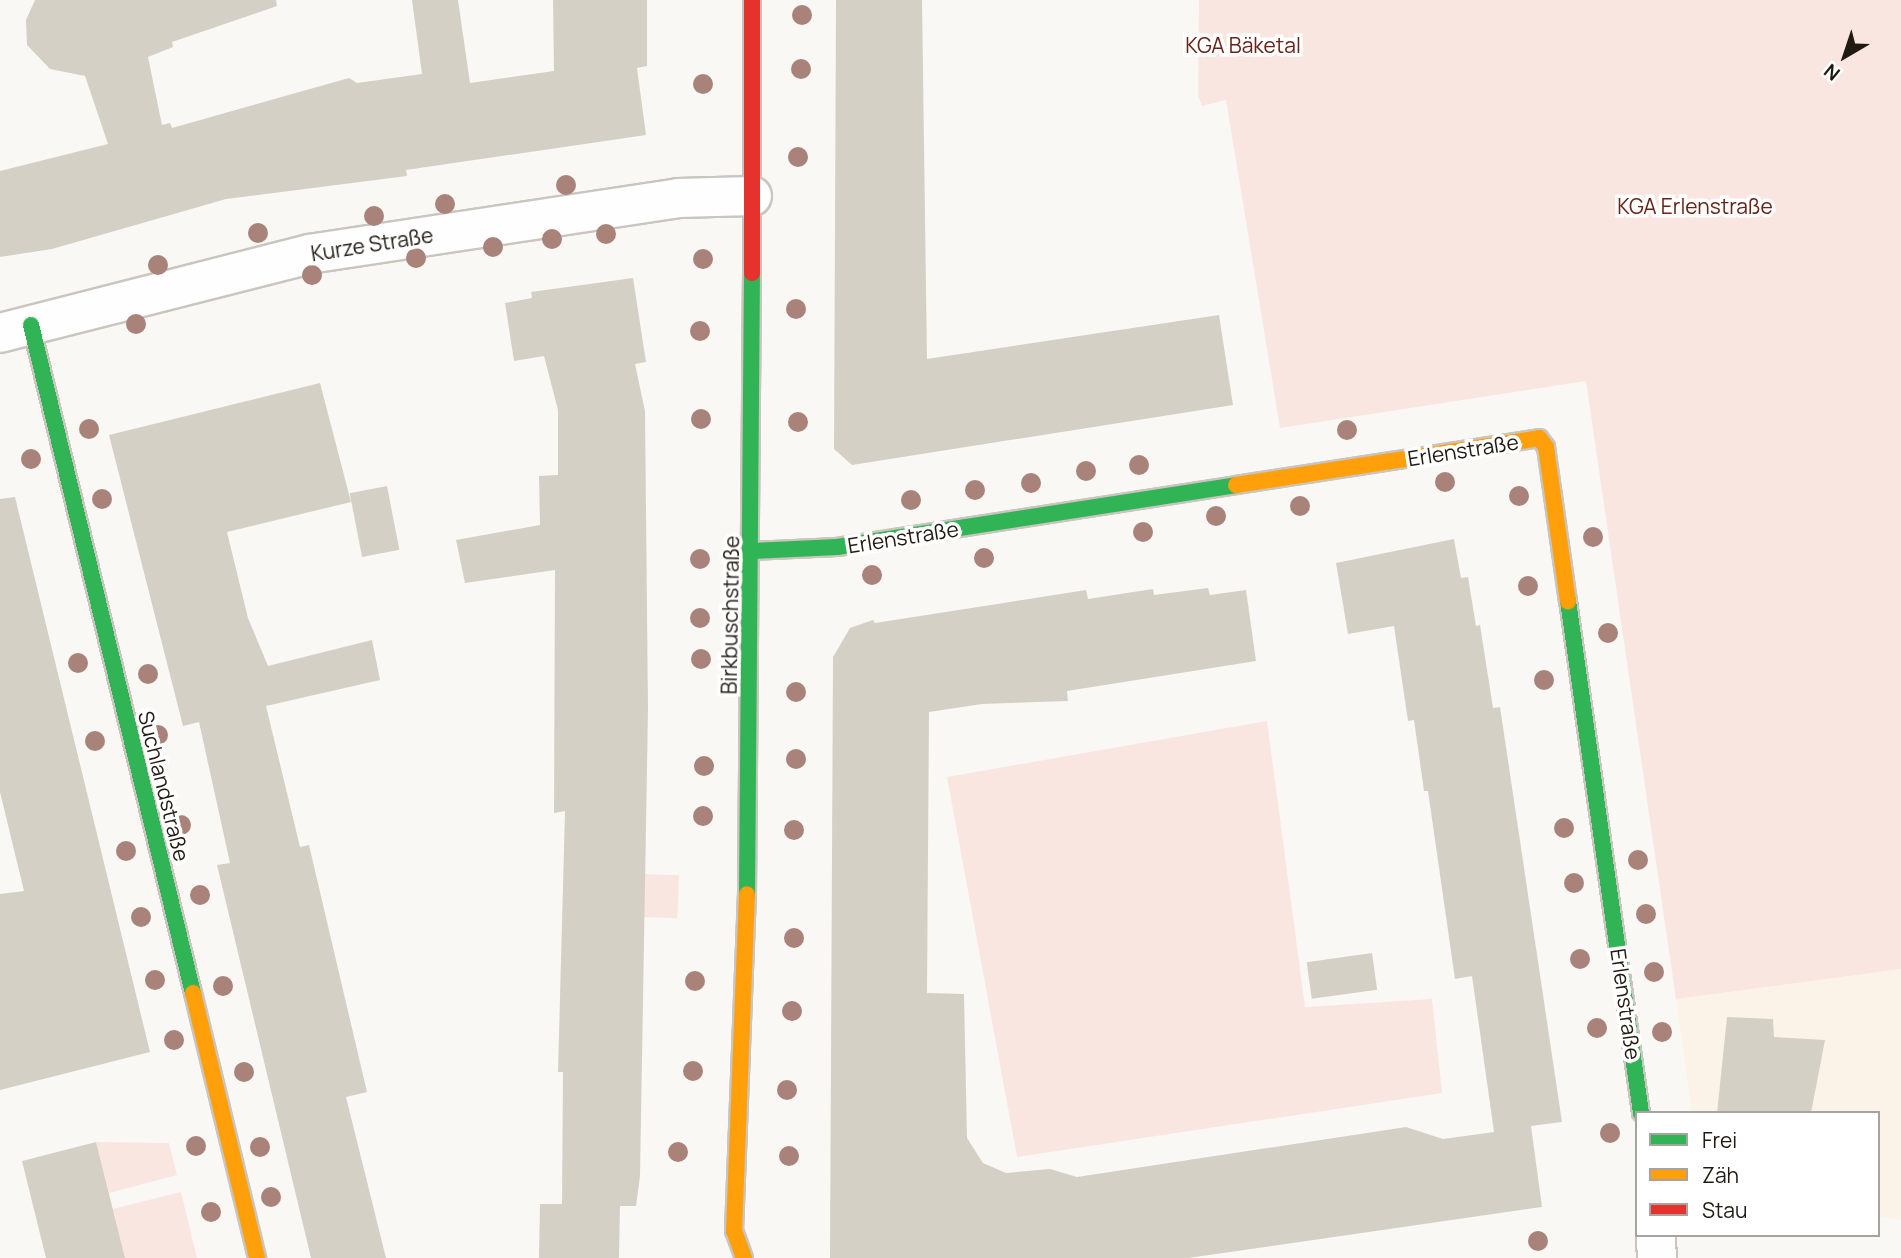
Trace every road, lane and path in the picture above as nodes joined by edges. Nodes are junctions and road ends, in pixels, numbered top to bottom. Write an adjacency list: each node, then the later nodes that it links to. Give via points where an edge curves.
1 (752, 0): 2 (street, Birkbuschstraße)
2 (752, 196): 3 (street, Kurze Straße, via 678,198 309,254); 4 (street, Birkbuschstraße)
3 (16, 329): 8 (street, Suchlandstraße)
4 (752, 551): 5 (street, Erlenstraße, via 837,547 1539,438 1546,447); 6 (street, Birkbuschstraße, via 746,970)
5 (1641, 1111)
6 (734, 1231): 9 (street, Birkbuschstraße); 10 (street, Birkbuschstraße)
7 (1656, 1237): 11 (street)
8 (257, 1258)
9 (722, 1258)
10 (744, 1258)
11 (1657, 1258)

